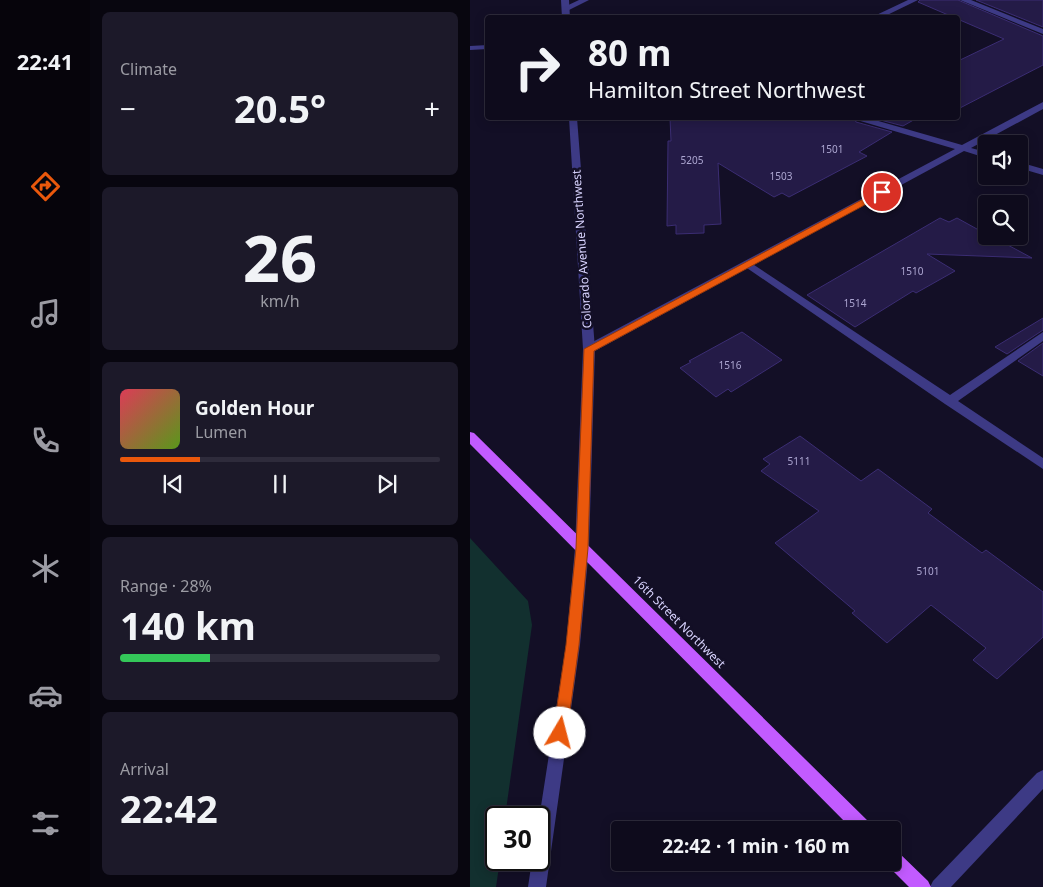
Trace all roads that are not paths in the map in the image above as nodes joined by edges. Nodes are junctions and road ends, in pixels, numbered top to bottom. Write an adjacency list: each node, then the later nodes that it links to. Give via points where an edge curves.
1 (585, 0): 4 (street)
2 (914, 0): 5 (street)
3 (964, 0): 6 (street)
4 (566, 4)
5 (881, 15)
6 (1043, 32)
7 (485, 47): 8 (street)
8 (470, 48)
9 (1043, 105): 12 (street)
10 (573, 120): 18 (street, Colorado Avenue Northwest)
11 (867, 120): 12 (street)
12 (963, 148): 13 (street); 16 (street)
13 (978, 153)
14 (1028, 168): 15 (street)
15 (1043, 172)
16 (748, 264): 18 (street); 19 (street)
17 (1043, 336): 19 (street)
18 (589, 349): 22 (street, Colorado Avenue Northwest)
19 (950, 401): 21 (street)
20 (470, 436): 22 (main road, 16th Street Northwest)
21 (1043, 464)
22 (582, 548): 24 (main road, 16th Street Northwest); 26 (street, Colorado Avenue Northwest, via 572,651)
23 (1043, 778): 28 (street)
24 (856, 821)
25 (901, 867): 27 (main road)
26 (537, 887)
27 (922, 887)
28 (939, 887)

